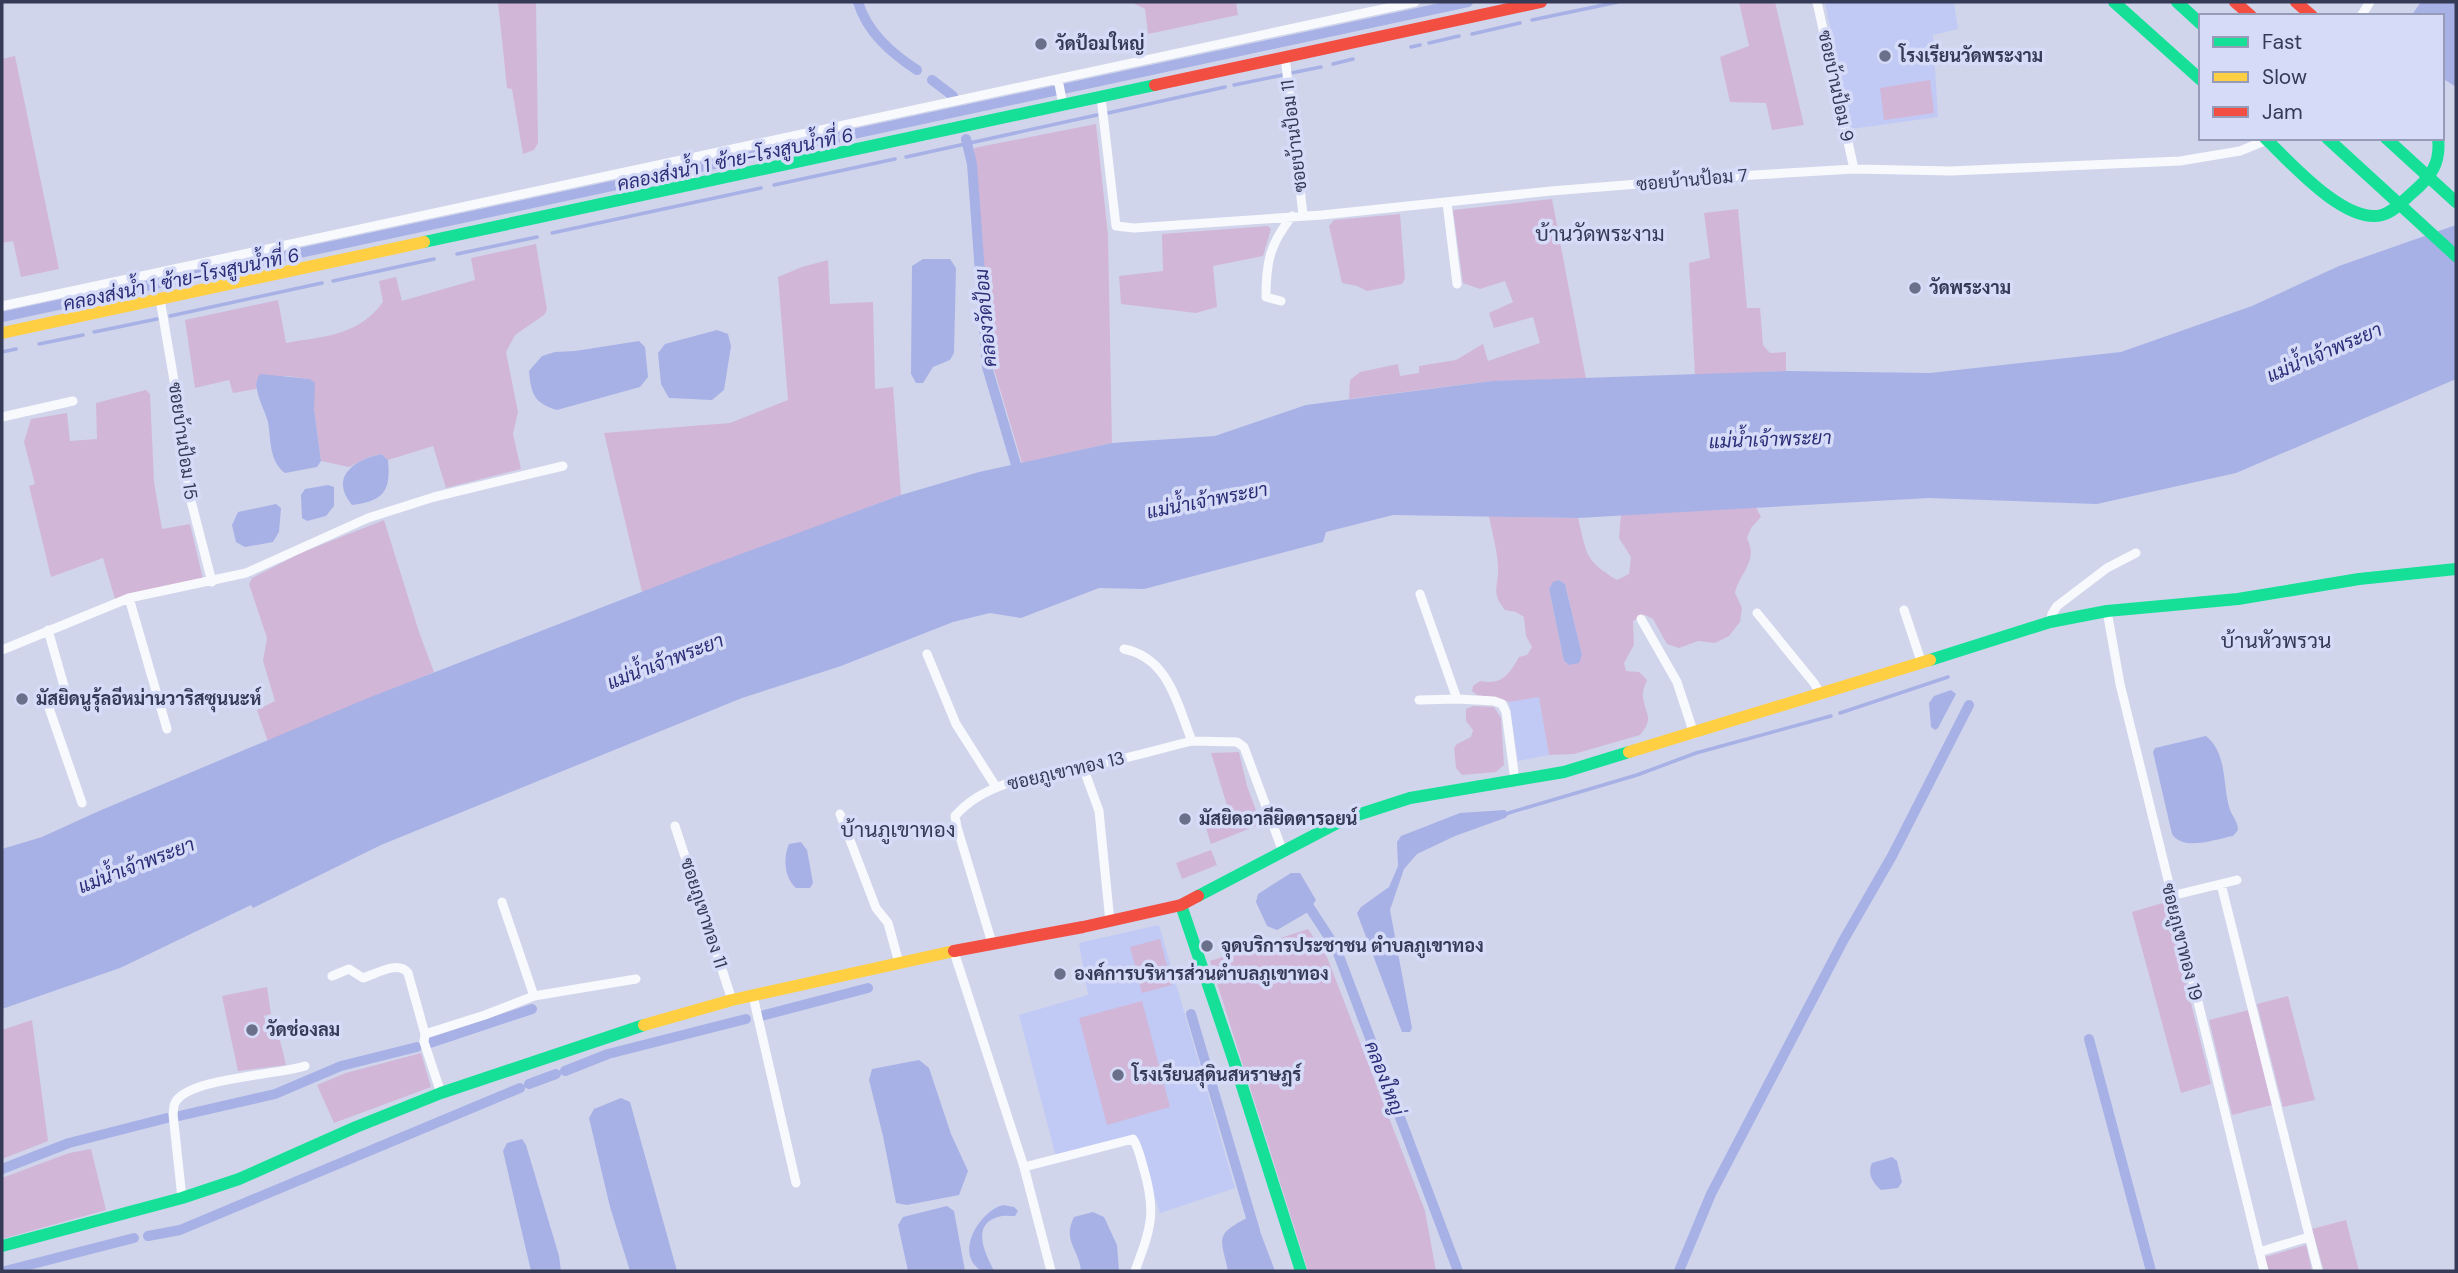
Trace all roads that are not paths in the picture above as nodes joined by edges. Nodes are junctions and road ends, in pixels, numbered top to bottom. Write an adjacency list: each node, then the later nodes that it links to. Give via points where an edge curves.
1 (1415, 2): 13 (street)
2 (1541, 2): 11 (street)
3 (1817, 2): 22 (street, ซอยบ้านป้อม 9)
4 (2114, 2): 12 (street)
5 (2177, 2): 10 (street)
6 (2235, 2): 8 (street)
7 (2296, 2): 9 (street)
8 (2249, 14)
9 (2310, 14)
10 (2199, 22)
11 (1285, 56): 14 (street); 26 (street, ซอยบ้านป้อม 11)
12 (2199, 78)
13 (1059, 82): 15 (street); 21 (street)
14 (1101, 97): 15 (street); 27 (street, ซอยบ้านป้อม 7, via 1116,226)
15 (1062, 101): 23 (street)
16 (2264, 140): 22 (street, ซอยบ้านป้อม 7, via 2240,151 2180,161 1951,171)
17 (2267, 140): 20 (street, via 2331,198 2367,216 2382,215 2431,178 2438,163)
18 (2329, 140): 28 (street)
19 (2388, 140): 24 (street)
20 (2438, 140)
21 (692, 160): 23 (street); 30 (street)
22 (1854, 169): 25 (street, ซอยบ้านป้อม 7)
23 (695, 180): 31 (street)
24 (2456, 202)
25 (1447, 203): 26 (street, ซอยบ้านป้อม 7); 29 (street)
26 (1303, 215): 27 (street, ซอยบ้านป้อม 7)
27 (1292, 216): 32 (street, via 1267,263 1266,297)
28 (2456, 256)
29 (1457, 284)
30 (82, 293): 33 (street); 34 (street)
31 (160, 299): 34 (street); 41 (street, ซอยบ้านป้อม 15, via 190,498)
32 (1281, 301)
33 (2, 306)
34 (86, 311): 35 (street)
35 (2, 333)
36 (73, 401): 37 (street)
37 (2, 417)
38 (563, 466): 41 (street, via 368,518 246,573)
39 (2136, 553): 48 (street, via 2107,568 2057,606)
40 (2456, 569): 45 (street, via 2238,599)
41 (212, 582): 43 (street)
42 (1420, 594): 55 (street)
43 (129, 598): 49 (street); 57 (street)
44 (1904, 610): 53 (street)
45 (2107, 611): 48 (street); 69 (street, ซอยภูเขาทอง 19)
46 (1757, 613): 54 (street)
47 (1641, 619): 58 (street, via 1678,682)
48 (2050, 622): 53 (street)
49 (48, 630): 51 (street); 63 (street, via 64,686 49,708)
50 (1124, 649): 59 (street, via 1138,651 1161,669)
51 (2, 650)
52 (927, 654): 62 (street, via 956,724)
53 (1921, 661): 54 (street)
54 (1821, 695): 58 (street)
55 (1457, 699): 56 (street); 61 (street, via 1502,704)
56 (1419, 700)
57 (167, 729)
58 (1694, 734): 61 (street, via 1564,772)
59 (1192, 741): 60 (street, ซอยภูเขาทอง 13); 66 (street, ซอยภูเขาทอง 13, via 1237,742 1244,747)
60 (1083, 767): 62 (street, ซอยภูเขาทอง 13); 72 (street, via 1099,811)
61 (1515, 781): 66 (street, via 1410,798 1345,819)
62 (996, 787): 73 (street, ซอยภูเขาทอง 13, via 955,816)
63 (82, 803)
64 (841, 814): 75 (street, via 876,908 888,923)
65 (675, 826): 80 (street, ซอยภูเขาทอง 11)
66 (1283, 852): 71 (street)
67 (2237, 880): 68 (street)
68 (2221, 884): 69 (street); 87 (street)
69 (2171, 896): 89 (street, ซอยภูเขาทอง 19)
70 (502, 902): 78 (street)
71 (1181, 905): 72 (street); 92 (street)
72 (1110, 922): 73 (street)
73 (992, 943): 74 (street)
74 (954, 952): 75 (street); 84 (street)
75 (899, 963): 79 (street)
76 (332, 976): 81 (street, via 349,969 363,978 405,968)
77 (636, 979): 78 (street)
78 (534, 996): 81 (street)
79 (753, 996): 80 (street); 85 (street)
80 (732, 1000): 83 (street, via 621,1031)
81 (425, 1034): 83 (street)
82 (305, 1066): 86 (street, via 214,1082 175,1103)
83 (441, 1093): 86 (street, via 239,1179)
84 (1024, 1167): 90 (street); 91 (street, via 1133,1139 1153,1210)
85 (796, 1183)
86 (182, 1198): 88 (street)
87 (2309, 1237): 89 (street); 94 (street)
88 (2, 1246)
89 (2259, 1252): 93 (street, ซอยภูเขาทอง 19)
90 (1051, 1271)
91 (1135, 1271)
92 (1301, 1271)
93 (2264, 1271)
94 (2318, 1271)

